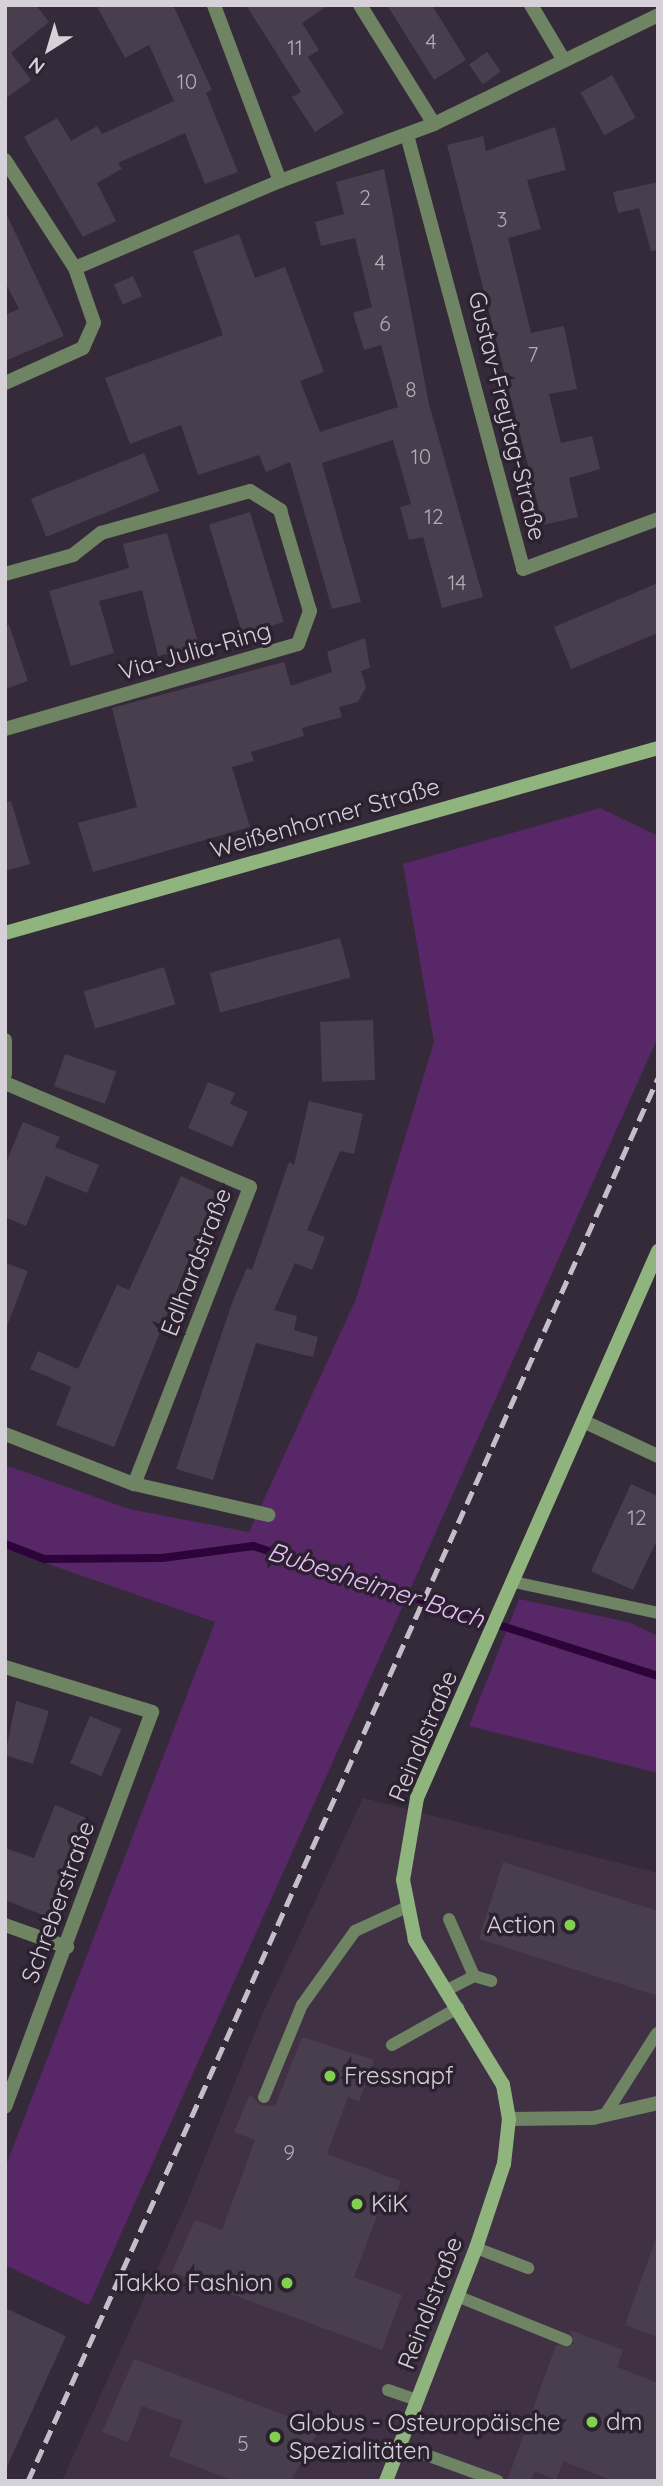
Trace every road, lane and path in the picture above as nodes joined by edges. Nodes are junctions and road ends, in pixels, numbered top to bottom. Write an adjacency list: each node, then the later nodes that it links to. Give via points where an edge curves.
1 (214, 5): 9 (street)
2 (360, 5): 6 (street)
3 (531, 5): 5 (street)
4 (658, 15): 5 (street)
5 (563, 59): 6 (street)
6 (434, 124): 7 (street)
7 (407, 135): 9 (street); 12 (street, Gustav-Freytag-Straße, via 523,569)
8 (5, 160): 10 (street)
9 (280, 181): 10 (street)
10 (75, 268): 11 (street, via 94,323 83,348)
11 (5, 383)
12 (658, 519)
13 (5, 574): 14 (street, Via-Julia-Ring, via 73,555 101,533 250,491 270,497 280,510 310,611 298,644)
14 (5, 729)
15 (658, 748): 16 (street, Weißenhorner Straße)
16 (5, 933)
17 (5, 1040): 18 (street)
18 (5, 1074)
19 (5, 1083): 24 (street, Edlhardstraße, via 250,1187)
20 (658, 1251): 21 (street, Reindlstraße)
21 (585, 1422): 23 (street); 26 (street, Reindlstraße)
22 (5, 1434): 24 (street)
23 (658, 1456)
24 (134, 1484): 25 (street)
25 (268, 1515)
26 (514, 1582): 27 (lane); 29 (street, Reindlstraße, via 417,1798 405,1853)
27 (658, 1613)
28 (5, 1667): 32 (street, Schreberstraße, via 152,1712)
29 (407, 1907): 35 (street, Reindlstraße, via 415,1940); 39 (lane, via 355,1931 302,2005)
30 (449, 1919): 33 (lane)
31 (5, 1924): 32 (street)
32 (67, 1947): 41 (street, Schreberstraße)
33 (474, 1976): 34 (lane); 35 (lane)
34 (491, 1981)
35 (445, 1991): 36 (street, Reindlstraße)
36 (458, 2008): 38 (lane); 43 (street, Reindlstraße, via 503,2085)
37 (657, 2033): 42 (lane)
38 (392, 2045)
39 (264, 2096)
40 (658, 2104): 42 (street)
41 (5, 2107)
42 (605, 2115): 43 (street)
43 (509, 2119): 44 (street, Reindlstraße, via 504,2164)
44 (476, 2248): 45 (lane); 46 (street, Reindlstraße)
45 (528, 2268)
46 (457, 2296): 47 (lane); 49 (street, Reindlstraße)
47 (566, 2340)
48 (388, 2390): 49 (lane)
49 (417, 2400): 50 (street, Reindlstraße)
50 (399, 2445): 51 (street, Reindlstraße); 52 (lane)
51 (386, 2481)
52 (498, 2481)

